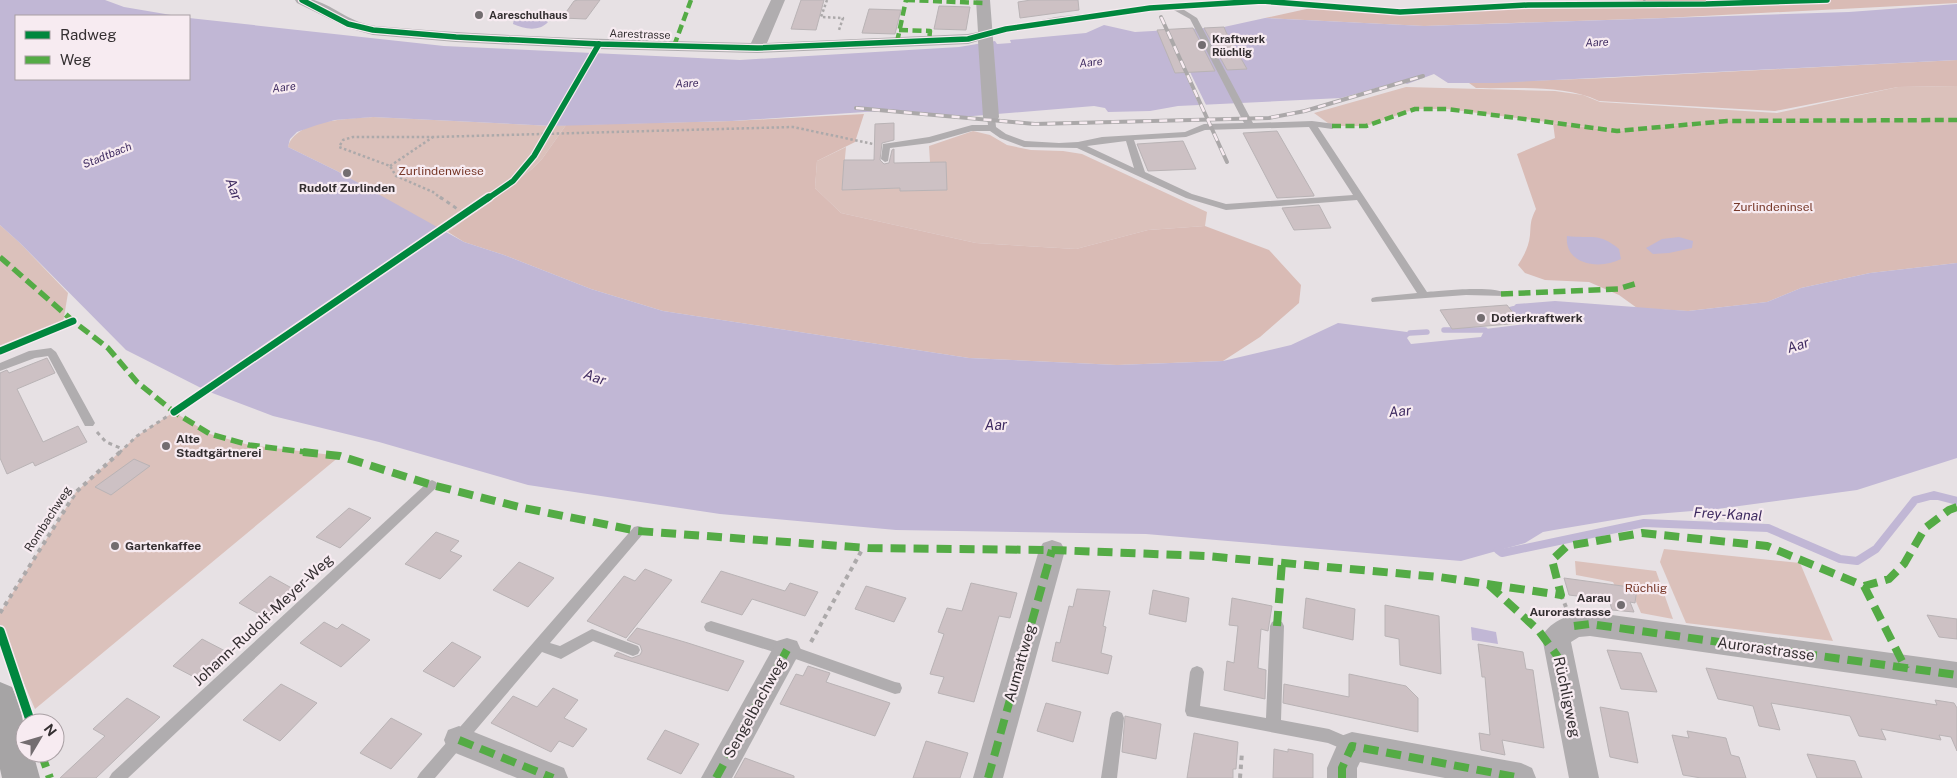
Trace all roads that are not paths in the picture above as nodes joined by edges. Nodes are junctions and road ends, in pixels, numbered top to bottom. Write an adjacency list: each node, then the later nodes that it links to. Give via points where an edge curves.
1 (302, 0): 5 (street, Aarestrasse, via 348,24 373,30 580,43)
2 (778, 0): 5 (street)
3 (983, 0): 4 (street)
4 (985, 38): 5 (street, Aarestrasse); 6 (street); 8 (lane, via 1006,29 1176,6 1192,18)
5 (757, 48)
6 (992, 122): 11 (lane, via 1003,136 1024,144); 12 (lane, via 930,140 886,146)
7 (1312, 124): 8 (lane); 9 (lane); 14 (lane)
8 (1250, 126): 10 (lane, via 1204,128 1186,134)
9 (1332, 126)
10 (1129, 138): 11 (lane); 13 (lane)
11 (1078, 145): 13 (lane)
12 (884, 159)
13 (1141, 174): 14 (lane, via 1189,196 1226,206)
14 (1360, 198): 16 (lane)
15 (1500, 294): 16 (lane, via 1466,292)
16 (1424, 296): 17 (lane)
17 (1376, 300)
18 (0, 367): 19 (lane, via 33,354 51,352)
19 (89, 423)
20 (432, 485): 40 (lane, Johann-Rudolf-Meyer-Weg)
21 (638, 531): 26 (lane)
22 (1052, 550): 38 (street, Aumattweg)
23 (1277, 626): 34 (lane)
24 (1574, 626): 30 (street, Aurorastrasse, via 1590,624); 47 (street, Rüchligweg, via 1556,637)
25 (711, 628): 28 (lane)
26 (541, 645): 27 (lane, via 561,653 592,635); 36 (lane)
27 (633, 650)
28 (787, 650): 31 (lane); 43 (street, Sengelbachweg)
29 (1197, 672): 34 (lane, via 1192,711)
30 (1957, 675)
31 (895, 688)
32 (0, 698): 35 (main road, via 5,712)
33 (1117, 718): 44 (lane)
34 (1273, 726): 37 (lane, via 1329,736)
35 (4, 727): 39 (main road)
36 (459, 740): 41 (lane); 42 (street)
37 (1352, 746): 45 (street, via 1342,768); 46 (street)
38 (992, 777)
39 (21, 778)
40 (117, 778)
41 (425, 778)
42 (552, 778)
43 (716, 778)
44 (1109, 778)
45 (1342, 778)
46 (1521, 778)
47 (1584, 778)

